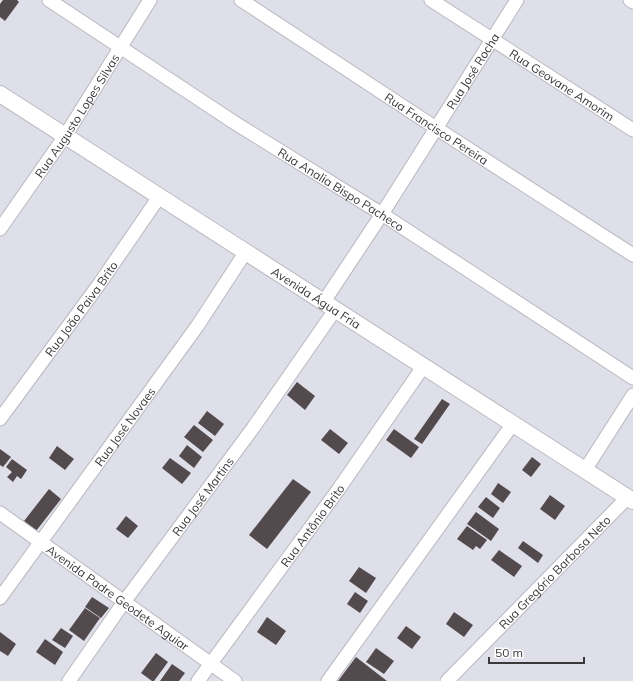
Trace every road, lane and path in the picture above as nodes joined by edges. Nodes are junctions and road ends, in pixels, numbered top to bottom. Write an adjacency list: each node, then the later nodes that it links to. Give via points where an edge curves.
1 (49, 0): 9 (street, Rua Analia Bispo Pacheco)
2 (150, 0): 9 (street, Rua Augusto Lopes Silvas)
3 (240, 0): 11 (street, Rua Francisco Pereira)
4 (432, 0): 8 (street, Rua Geovane Amorim)
5 (517, 0): 8 (street, Rua José Rocha)
6 (630, 0): 7 (street)
7 (633, 2)
8 (492, 38): 11 (street, Rua José Rocha); 12 (street, Rua Geovane Amorim)
9 (121, 48): 13 (street, Rua Augusto Lopes Silvas); 15 (street, Rua Analia Bispo Pacheco, via 235,123)
10 (0, 94): 13 (street, Avenida Água Fria)
11 (436, 128): 15 (street, Rua José Rocha); 18 (street, Rua Francisco Pereira)
12 (633, 130)
13 (65, 136): 14 (street, Avenida Água Fria); 16 (street, Rua Augusto Lopes Silvas)
14 (160, 197): 17 (street, Avenida Água Fria); 23 (street, Rua João Paiva Brito)
15 (382, 214): 19 (street, Rua José Rocha); 21 (street, Rua Analia Bispo Pacheco)
16 (0, 230)
17 (245, 253): 19 (street, Avenida Água Fria); 28 (street, Rua José Novaes, via 198,325)
18 (633, 255)
19 (329, 306): 20 (street, Avenida Água Fria); 30 (street, Rua José Martins, via 253,428)
20 (423, 367): 24 (street, Avenida Água Fria); 31 (street, Rua Antônio Brito, via 338,490)
21 (633, 378)
22 (633, 395): 25 (street)
23 (0, 419)
24 (512, 425): 25 (street, Avenida Água Fria); 35 (street)
25 (585, 470): 26 (street, Avenida Água Fria)
26 (630, 500): 36 (street, Rua Gregório Barbosa Neto)
27 (0, 513): 28 (street, Avenida Padre Geodete Aguiar)
28 (40, 542): 29 (street, Rua José Novaes); 30 (street, Avenida Padre Geodete Aguiar)
29 (0, 598)
30 (124, 602): 31 (street, Avenida Padre Geodete Aguiar); 32 (street, Rua José Martins)
31 (211, 663): 33 (street, Rua Antônio Brito); 34 (street, Avenida Padre Geodete Aguiar)
32 (70, 681)
33 (198, 681)
34 (235, 681)
35 (328, 681)
36 (448, 681)

